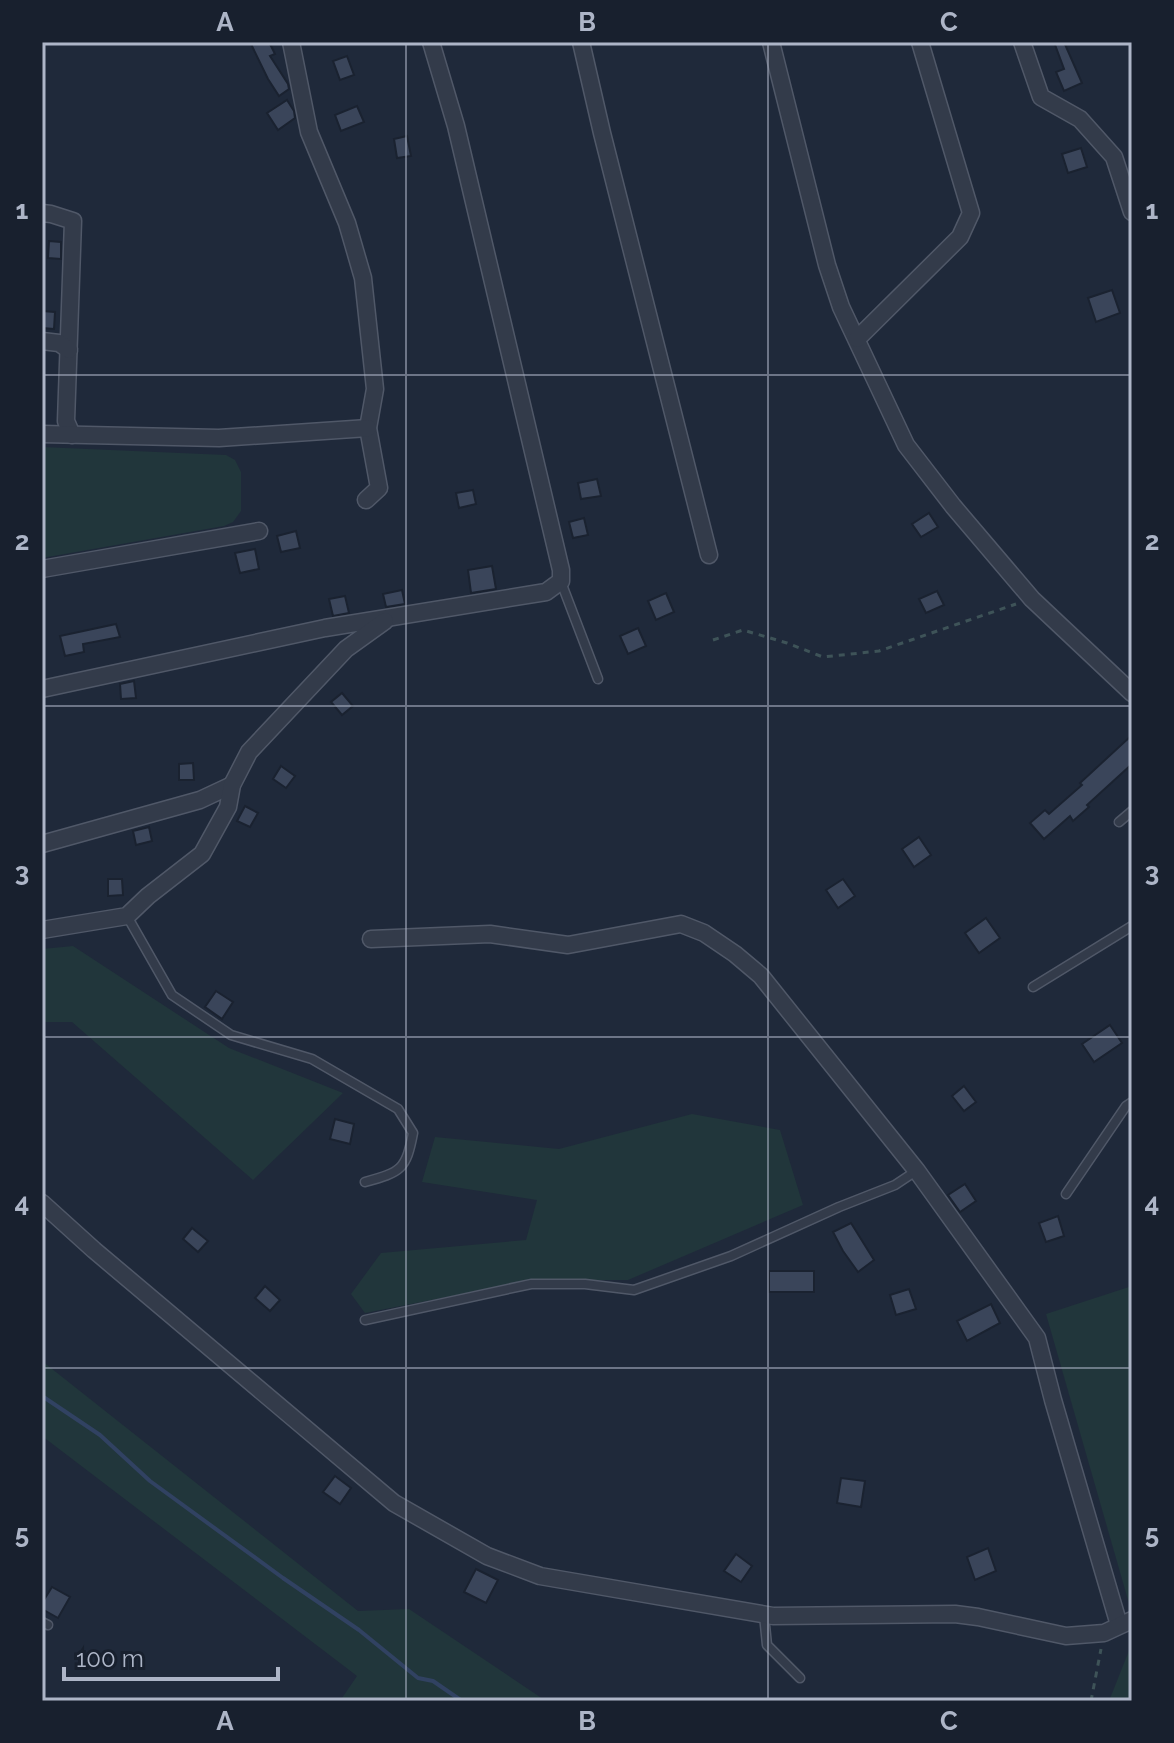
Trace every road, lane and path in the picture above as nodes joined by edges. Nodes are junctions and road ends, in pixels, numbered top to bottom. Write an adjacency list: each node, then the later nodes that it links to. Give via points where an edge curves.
1 (291, 42): 12 (street, via 309,132 347,223 363,278 375,389)
2 (431, 42): 19 (street, via 456,126)
3 (581, 42): 17 (street)
4 (771, 42): 9 (street, via 827,265)
5 (920, 42): 9 (street, via 971,213 960,237)
6 (1022, 42): 7 (street, via 1041,97 1080,119 1114,157)
7 (1132, 212)
8 (42, 213): 11 (street, via 73,221)
9 (857, 339): 20 (street, via 906,445)
10 (42, 341): 11 (street)
11 (69, 350): 14 (street, via 66,421)
12 (368, 428): 14 (street, via 219,438); 15 (street, via 379,488)
13 (42, 434): 14 (street)
14 (72, 435)
15 (366, 500)
16 (259, 531): 18 (street)
17 (709, 555)
18 (42, 569)
19 (561, 581): 21 (street, via 546,592); 23 (lane)
20 (1032, 599): 22 (path, via 879,651 823,657 743,630); 25 (street)
21 (388, 619): 24 (street); 26 (street, via 346,649 249,752)
22 (713, 640)
23 (598, 679)
24 (42, 689)
25 (1132, 693)
26 (232, 785): 29 (street, via 200,800); 30 (street, via 228,807 202,854)
27 (1132, 811): 28 (lane)
28 (1119, 822)
29 (42, 844)
30 (127, 916): 32 (street); 37 (lane, via 172,995 231,1035 312,1059 398,1109 413,1133 409,1155 395,1173)
31 (1132, 926): 34 (lane)
32 (42, 930)
33 (371, 939): 36 (street, via 490,934 568,945 681,924 704,933 761,976)
34 (1033, 987)
35 (1132, 1102): 38 (lane)
36 (917, 1171): 40 (lane, via 731,1256 634,1290 531,1284); 42 (street, via 1037,1338)
37 (365, 1182)
38 (1066, 1194)
39 (42, 1203): 41 (street, via 394,1503 487,1556 540,1576)
40 (365, 1320)
41 (764, 1615): 43 (street, via 955,1614 1066,1636); 44 (lane, via 767,1645)
42 (1126, 1622): 43 (street)
43 (1104, 1633): 45 (path)
44 (800, 1678)
45 (1091, 1701)

